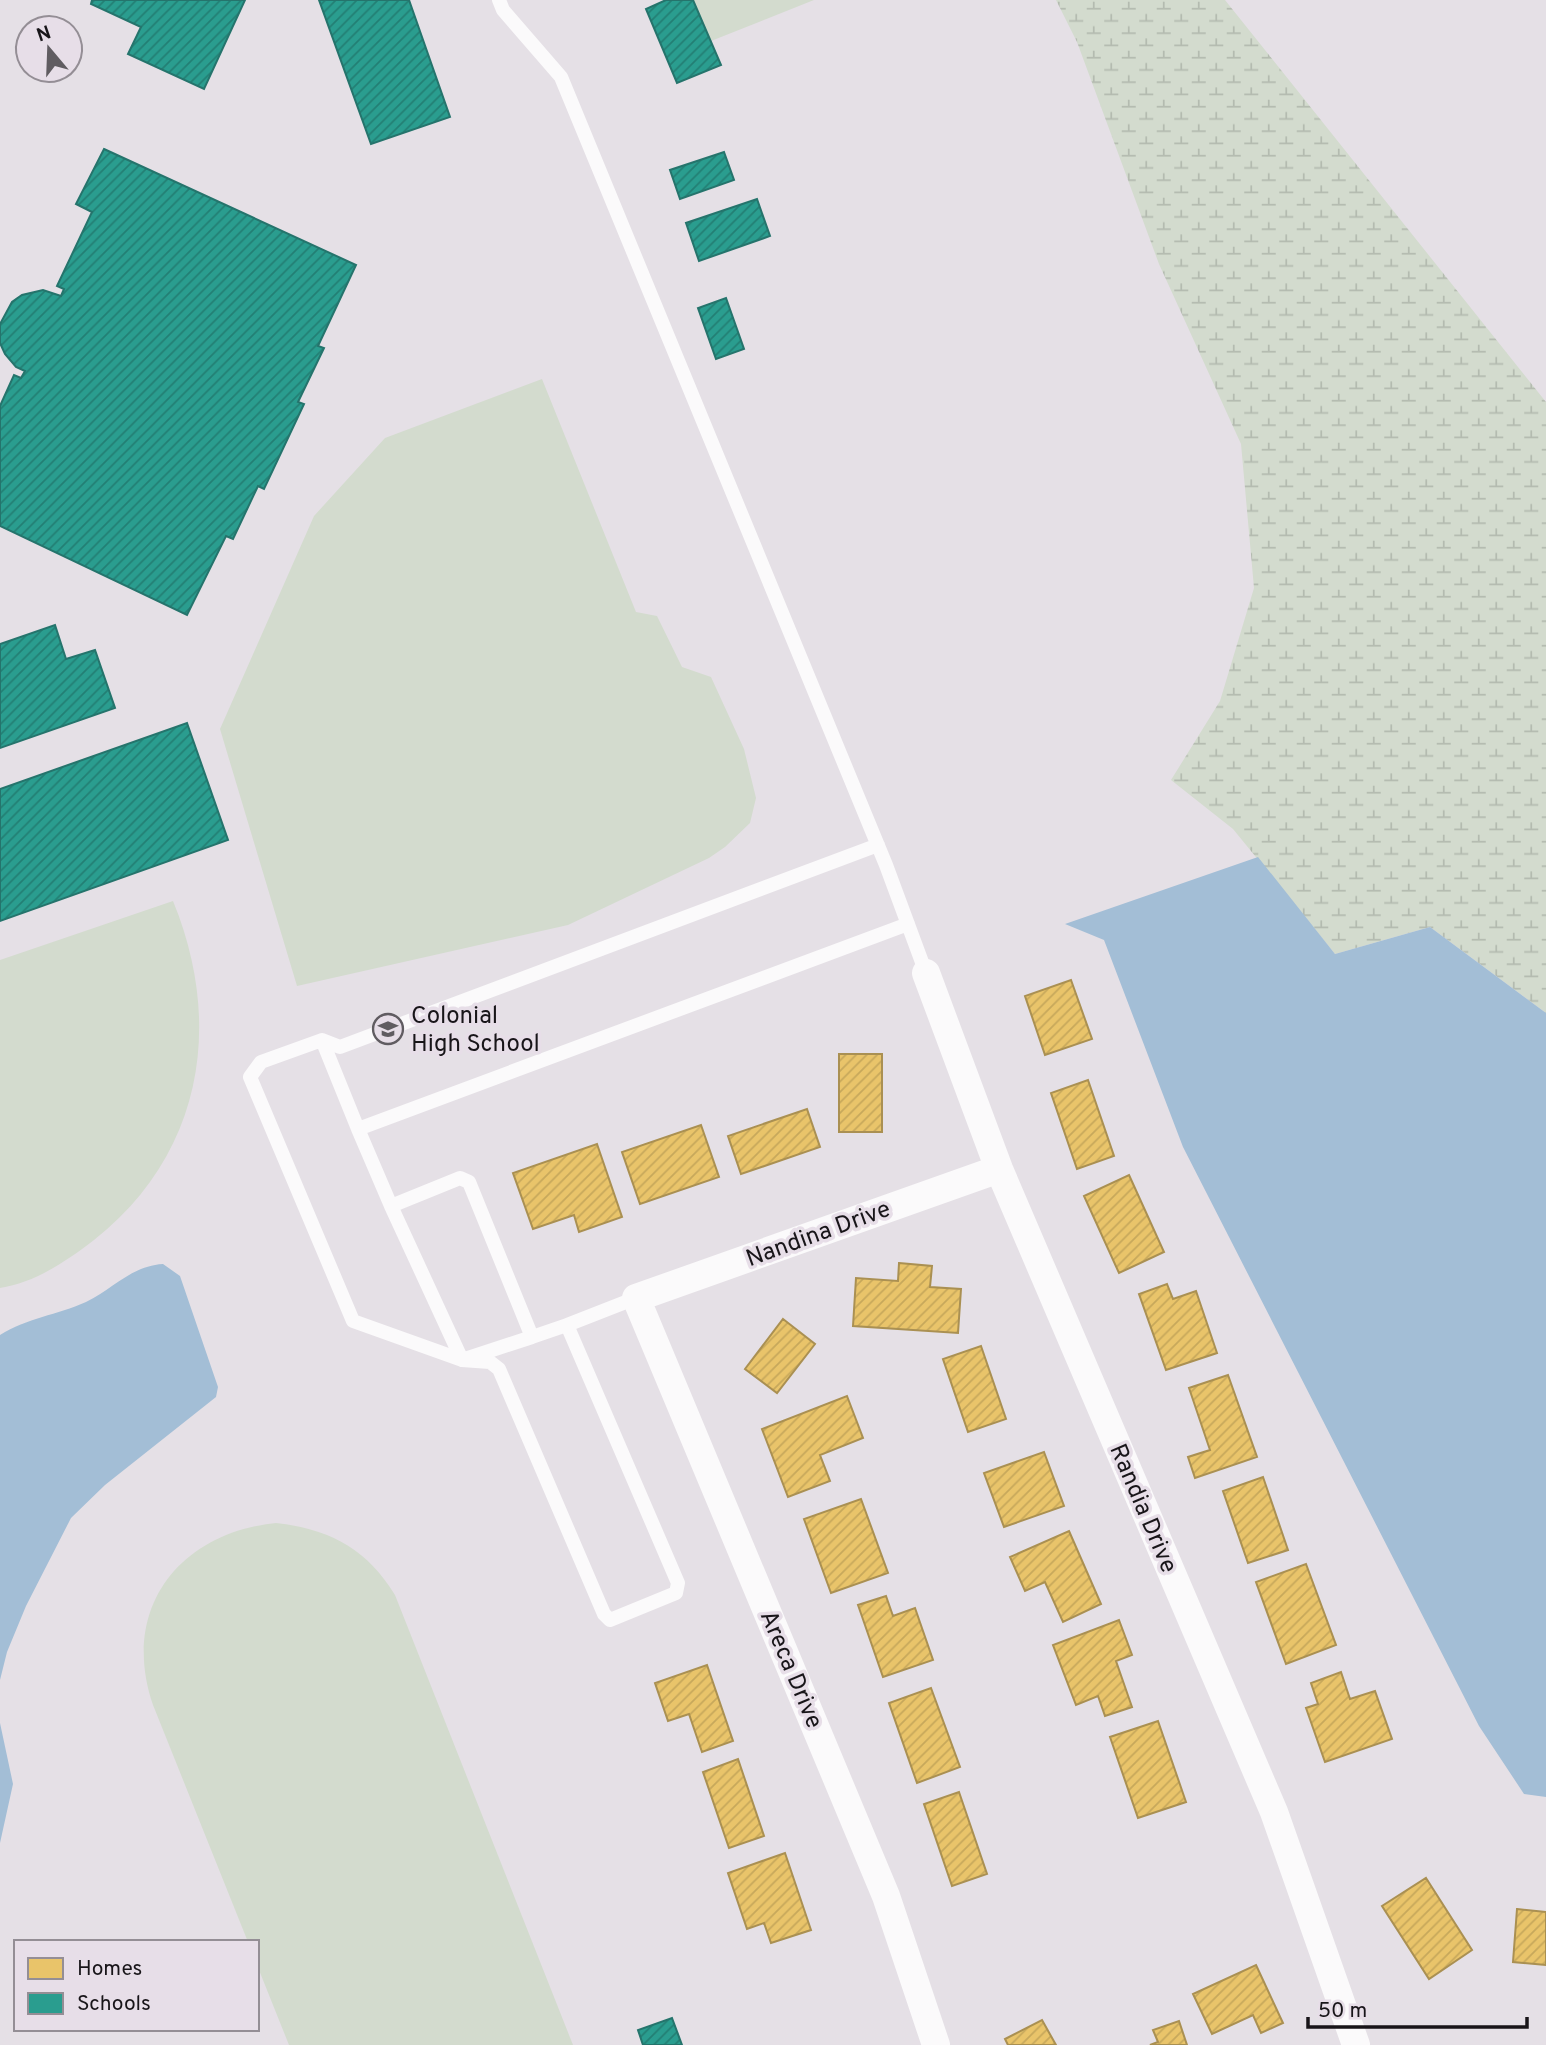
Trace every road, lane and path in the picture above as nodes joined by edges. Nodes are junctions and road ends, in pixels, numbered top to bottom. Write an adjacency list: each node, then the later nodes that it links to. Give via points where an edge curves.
1 (499, 0): 2 (lane, via 561,77)
2 (878, 845): 3 (lane); 5 (lane, via 340,1047)
3 (908, 923): 4 (lane); 6 (lane)
4 (926, 973): 7 (street, Randia Drive)
5 (322, 1040): 6 (lane); 12 (lane, via 261,1062 250,1077 347,1312 353,1321)
6 (358, 1129): 8 (lane)
7 (999, 1169): 9 (street, Nandina Drive); 14 (street, Randia Drive, via 1274,1812)
8 (391, 1206): 11 (lane, via 460,1178 469,1182); 12 (lane)
9 (636, 1298): 10 (lane); 13 (street, Areca Drive, via 886,1896)
10 (567, 1325): 11 (lane); 12 (lane, via 678,1583 676,1593 610,1620 499,1369 490,1362)
11 (533, 1337): 12 (lane)
12 (462, 1360)
13 (936, 2045)
14 (1356, 2045)

